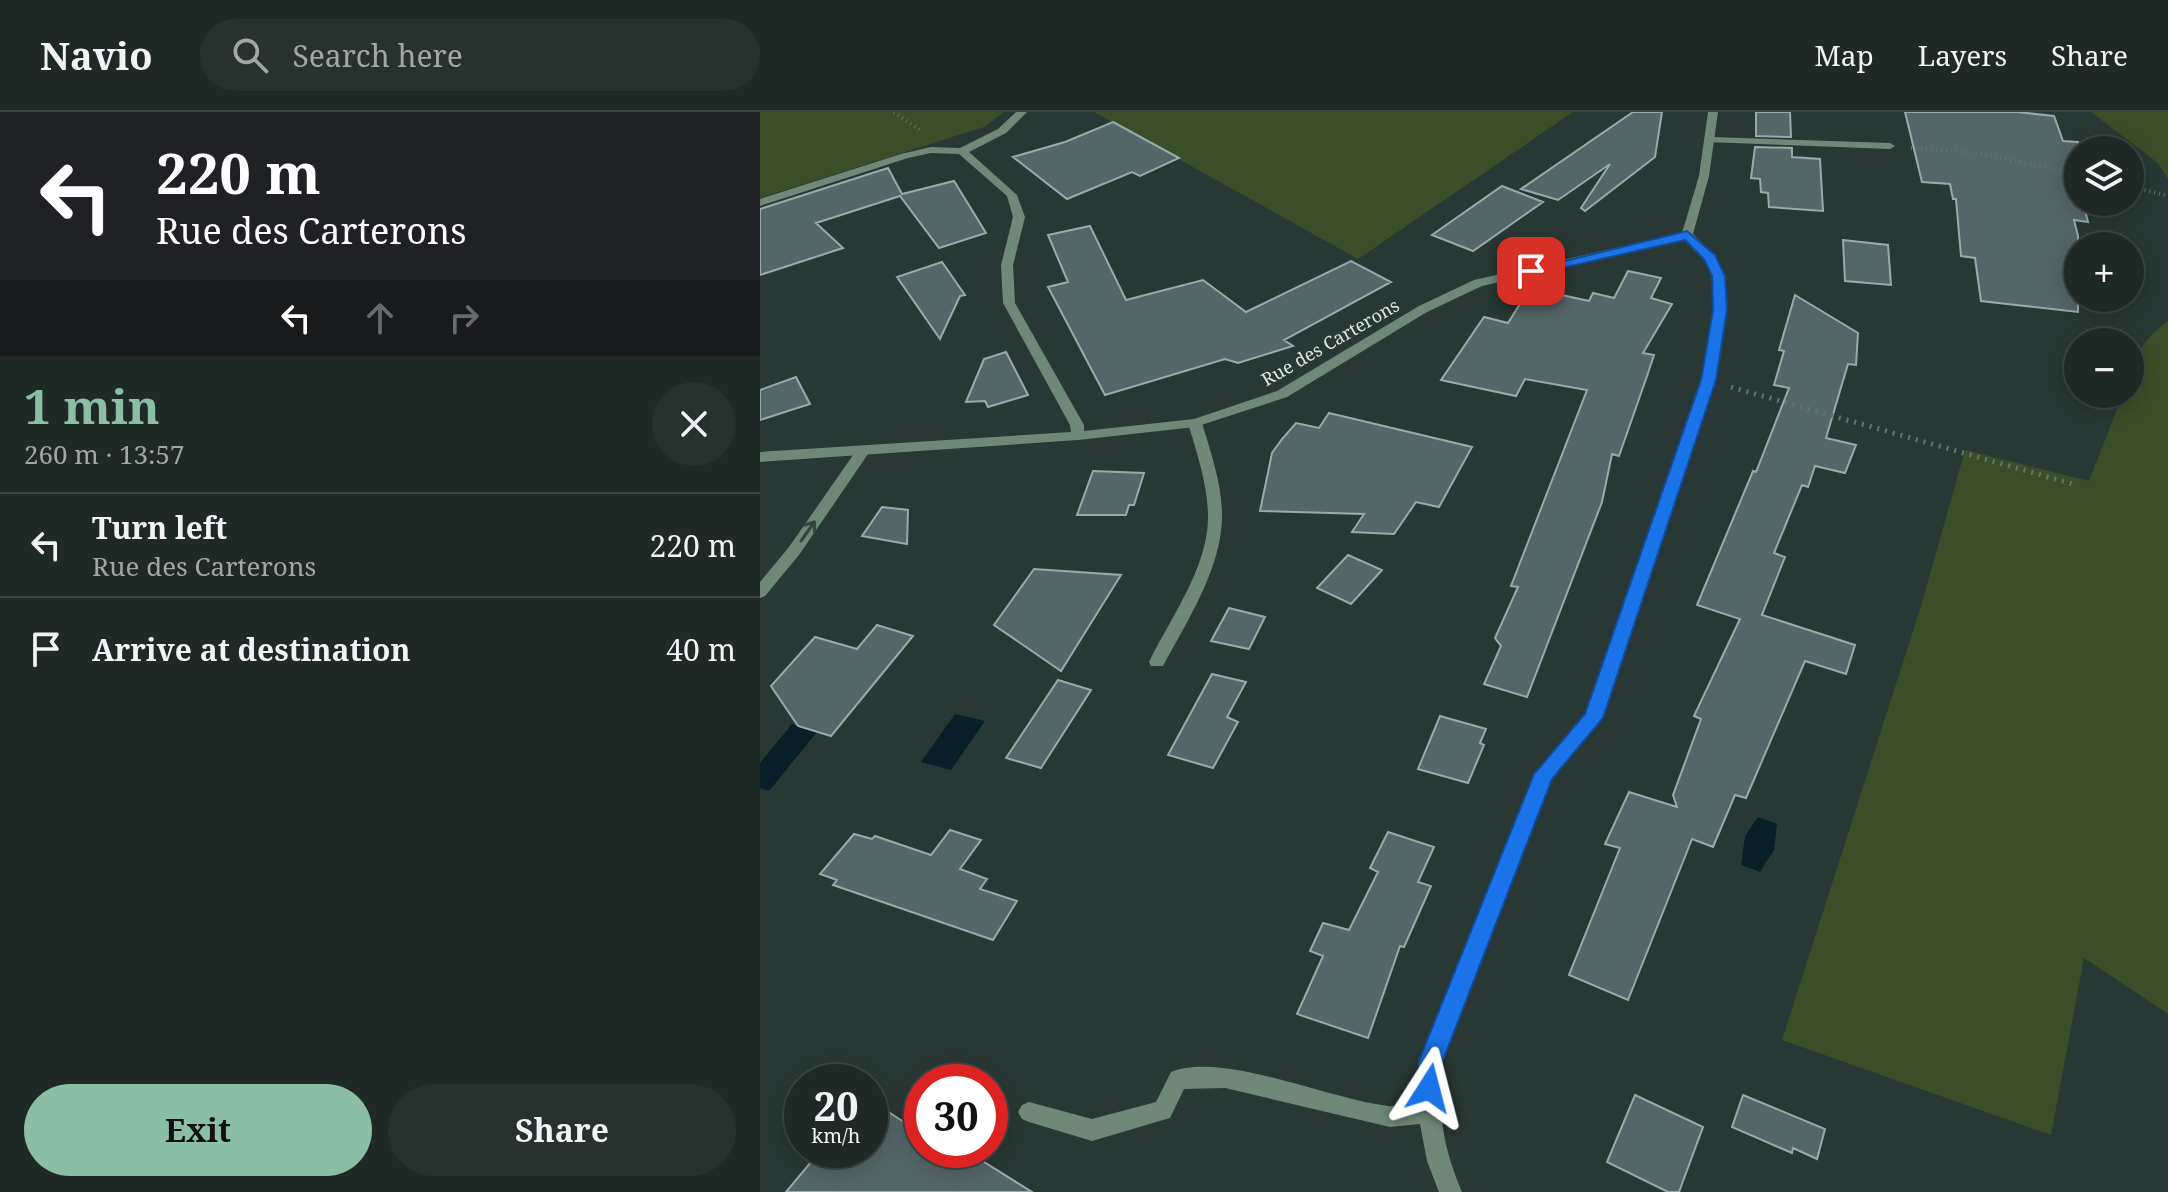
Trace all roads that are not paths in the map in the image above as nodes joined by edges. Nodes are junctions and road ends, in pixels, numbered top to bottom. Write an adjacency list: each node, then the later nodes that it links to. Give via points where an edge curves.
1 (1022, 112): 5 (street, via 1002,131)
2 (1713, 112): 3 (street)
3 (1711, 140): 4 (street); 7 (street)
4 (1890, 146)
5 (962, 151): 6 (street, via 905,156); 9 (street, via 1012,195 1019,217 1007,265 1009,303 1077,425)
6 (760, 203)
7 (1687, 235): 8 (street, Rue des Carterons, via 1478,283 1423,309 1282,394); 15 (street, via 1710,257 1718,276 1720,310 1708,380 1593,718 1544,774 1430,1063)
8 (1195, 423): 9 (street, Rue des Carterons); 13 (street, via 1215,528 1209,555)
9 (1078, 436): 10 (street, Rue des Carterons)
10 (863, 451): 11 (street, Rue des Carterons); 12 (street, one-way to 10)
11 (760, 457)
12 (760, 592)
13 (1157, 662)
14 (1029, 1112): 15 (street, via 1092,1130 1163,1111 1178,1079 1225,1078 1390,1117)
15 (1429, 1113): 16 (street, via 1439,1170)
16 (1451, 1192)

